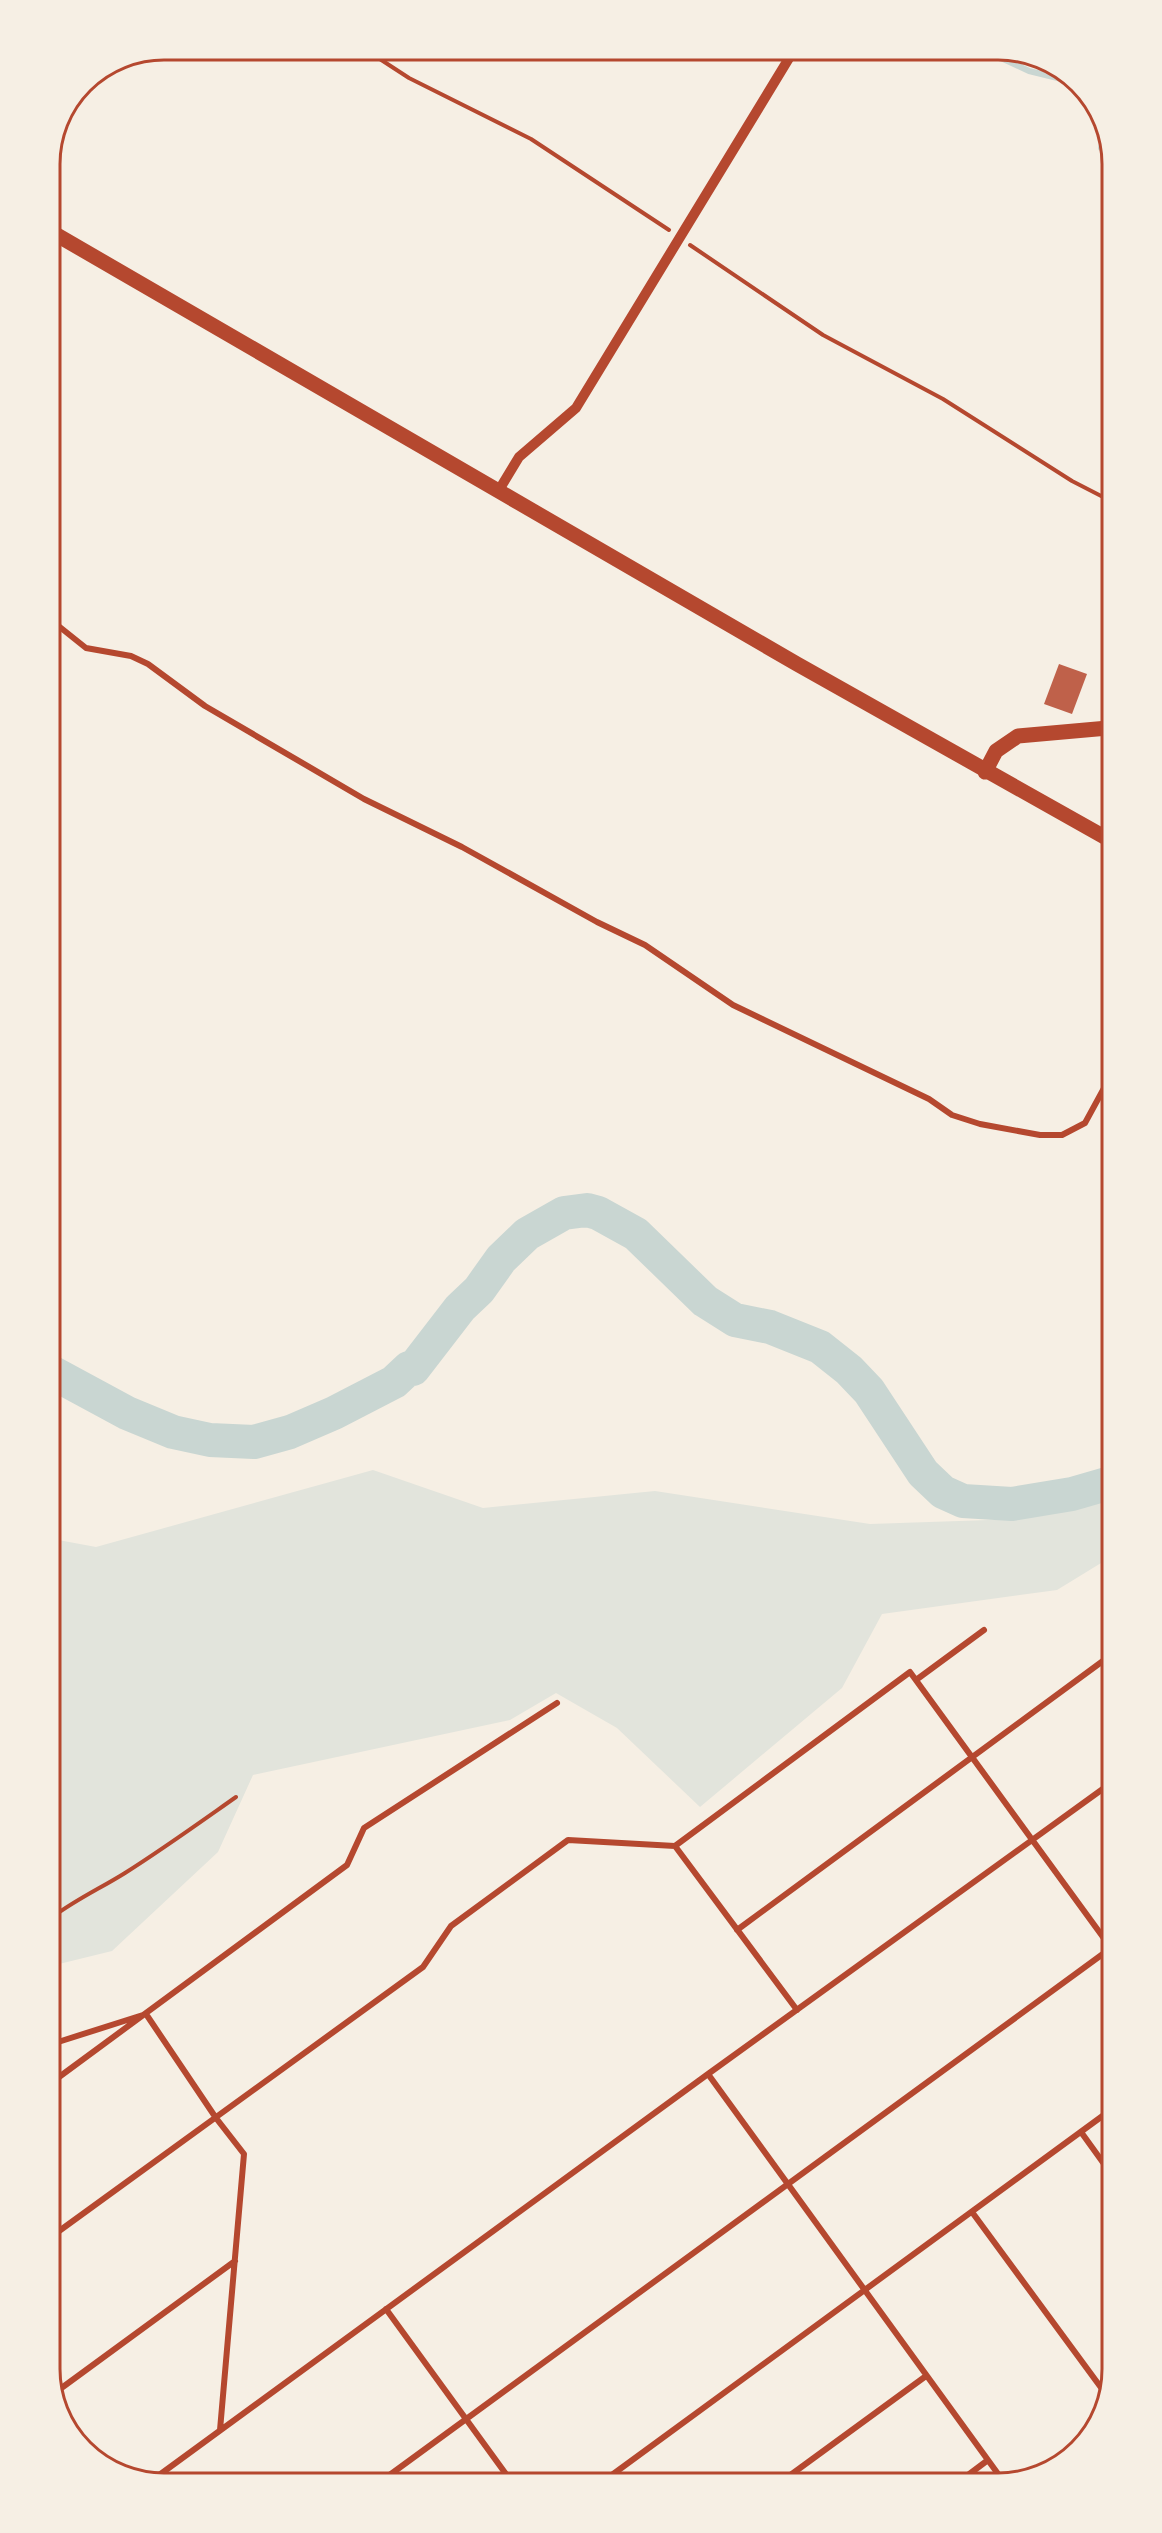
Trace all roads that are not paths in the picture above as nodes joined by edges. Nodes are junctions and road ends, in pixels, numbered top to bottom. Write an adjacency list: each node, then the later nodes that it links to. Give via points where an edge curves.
1 (788, 60): 3 (street, via 576,408 519,457)
2 (60, 237): 3 (main road)
3 (499, 490): 6 (main road)
4 (60, 627): 8 (street, via 86,648 131,656 148,664 205,706 364,799 645,945 733,1005 929,1099 952,1115 1000,1128 1062,1135 1085,1123)
5 (1102, 729): 6 (main road, via 1018,736 996,751)
6 (986, 772): 7 (main road)
7 (1102, 836)
8 (1102, 1092)
9 (984, 1630): 11 (street)
10 (1102, 1661): 13 (street)
11 (916, 1680): 13 (street); 16 (street, via 910,1672)
12 (557, 1702): 21 (street, via 364,1828 347,1865)
13 (972, 1757): 15 (street); 17 (street)
14 (1102, 1790): 15 (street)
15 (1033, 1841): 18 (street); 20 (street)
16 (675, 1846): 17 (street); 26 (street, via 568,1840 451,1926 423,1967)
17 (737, 1930): 20 (street)
18 (1102, 1936)
19 (1102, 1955): 29 (street)
20 (797, 2010): 23 (street)
21 (146, 2014): 22 (street); 24 (street); 26 (street)
22 (60, 2041)
23 (708, 2074): 29 (street); 34 (street)
24 (60, 2075)
25 (1102, 2116): 27 (street)
26 (216, 2118): 31 (street); 32 (street, via 244,2154)
27 (1081, 2132): 28 (street); 30 (street)
28 (1102, 2161)
29 (788, 2184): 33 (street); 38 (street)
30 (972, 2212): 33 (street); 36 (street)
31 (60, 2230)
32 (235, 2261): 37 (street); 39 (street)
33 (865, 2290): 35 (street); 44 (street)
34 (386, 2309): 38 (street); 39 (street)
35 (926, 2376): 40 (street); 45 (street)
36 (1100, 2387)
37 (62, 2388)
38 (466, 2420): 42 (street); 43 (street)
39 (220, 2430): 41 (street)
40 (988, 2460): 46 (street); 47 (street)
41 (162, 2473)
42 (392, 2473)
43 (505, 2473)
44 (615, 2473)
45 (793, 2473)
46 (971, 2473)
47 (997, 2473)

